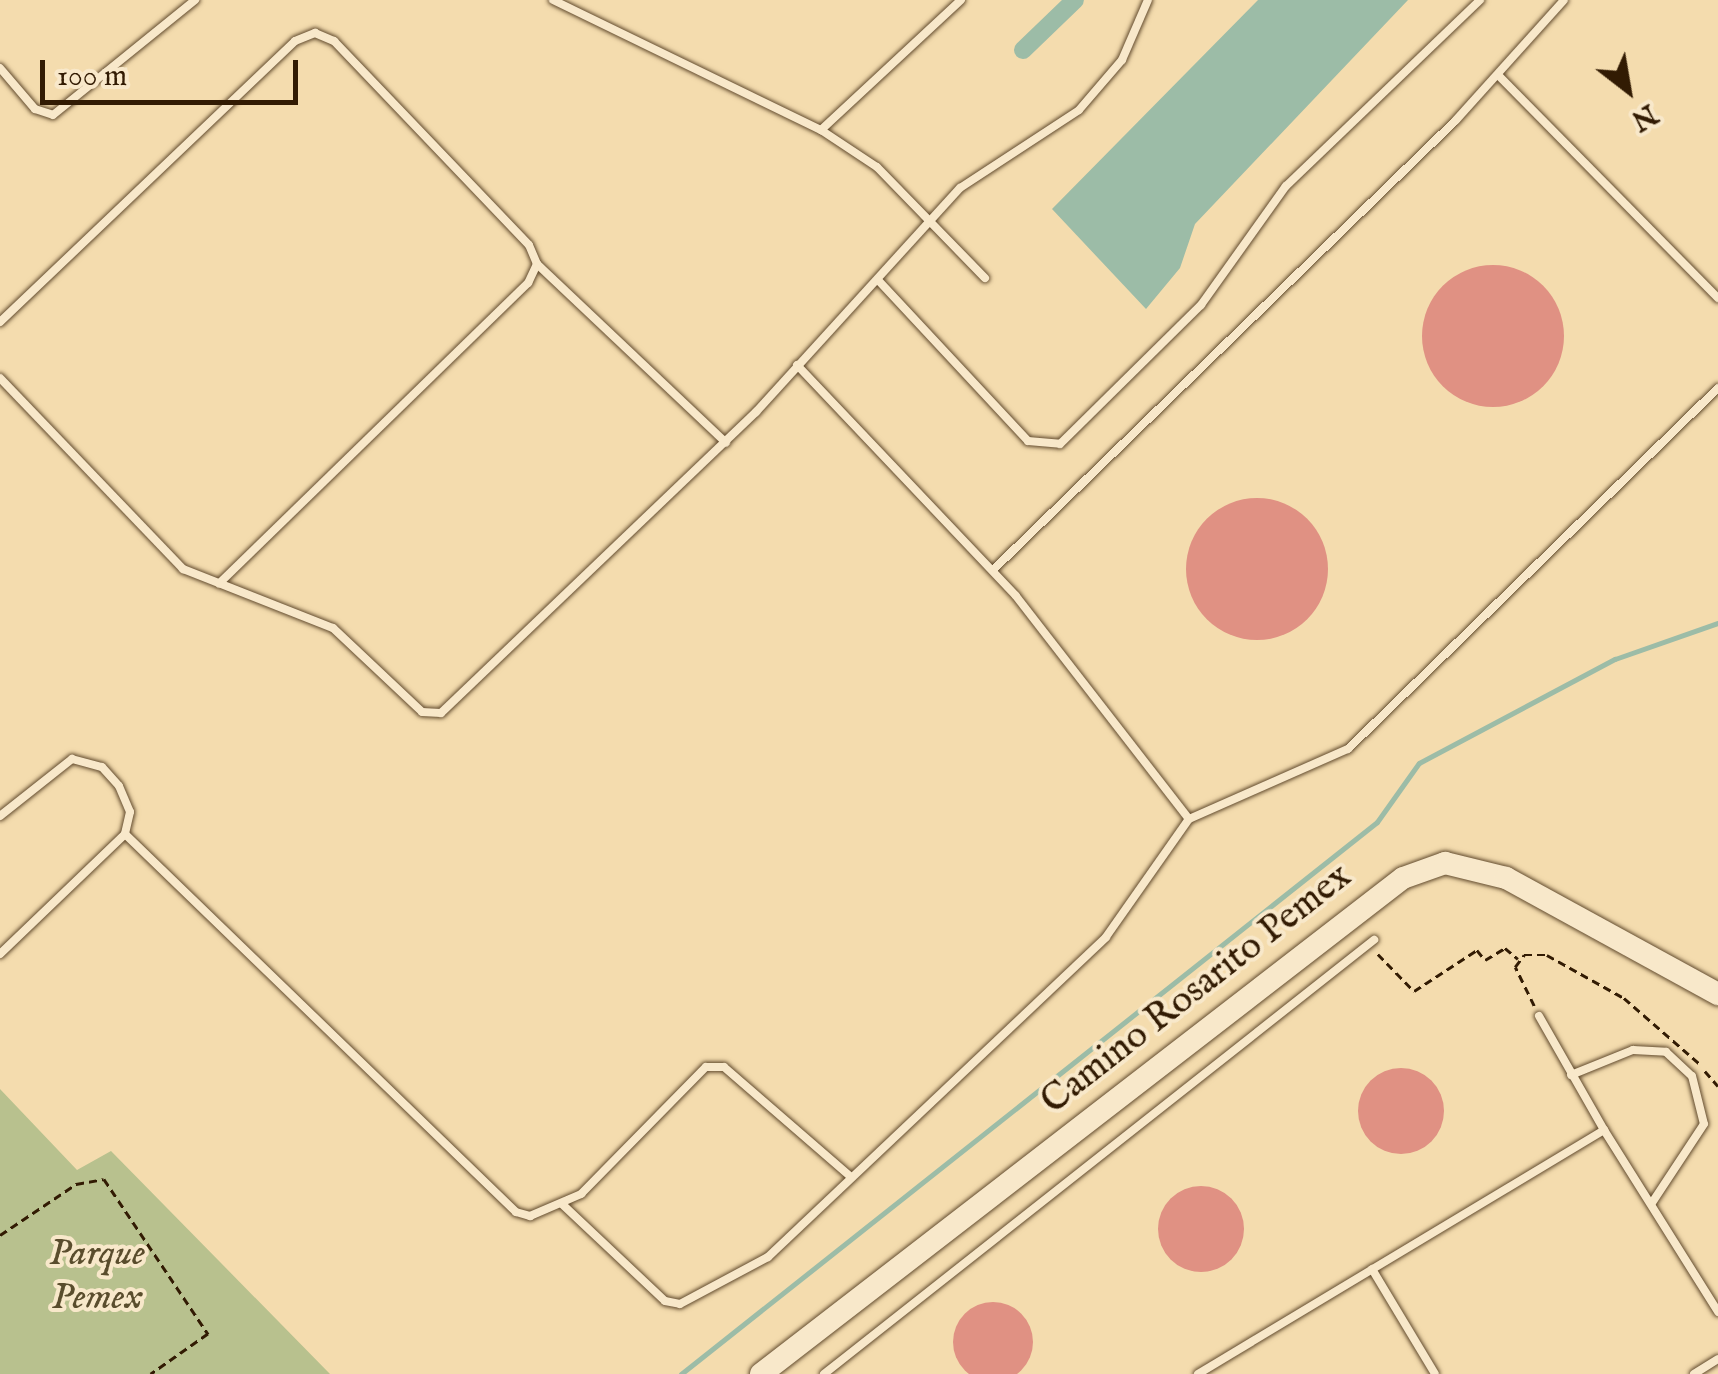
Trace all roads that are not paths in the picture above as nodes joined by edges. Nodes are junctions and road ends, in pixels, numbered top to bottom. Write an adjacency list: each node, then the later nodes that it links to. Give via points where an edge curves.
1 (195, 0): 7 (lane, via 53,115 35,109)
2 (554, 0): 9 (lane)
3 (962, 0): 9 (lane)
4 (1148, 0): 10 (lane, via 1122,60 1078,110)
5 (1480, 0): 13 (lane, via 1286,186 1200,305 1060,444 1028,440)
6 (1564, 0): 8 (lane)
7 (0, 68)
8 (1499, 76): 14 (lane); 20 (lane)
9 (821, 130): 10 (lane)
10 (928, 219): 12 (lane); 13 (lane)
11 (537, 264): 15 (lane, via 529,245 334,41 314,33 294,40); 19 (lane); 21 (lane, via 528,283)
12 (985, 278)
13 (878, 280): 16 (lane)
14 (1718, 298)
15 (0, 322)
16 (797, 365): 19 (lane); 20 (lane)
17 (0, 378): 21 (lane, via 165,552)
18 (1718, 388): 23 (lane, via 1348,749)
19 (726, 442): 21 (lane, via 441,714 422,712 333,628)
20 (993, 570): 23 (lane)
21 (219, 583)
22 (0, 816): 24 (lane, via 72,758 102,767 119,786 130,812)
23 (1189, 819): 31 (lane, via 1106,938)
24 (125, 834): 26 (lane); 33 (lane, via 516,1212)
25 (1374, 940): 38 (lane)
26 (0, 954)
27 (1718, 994): 37 (street, Camino Rosarito Pemex, via 1506,878 1444,864 1403,878)
28 (1540, 1016): 29 (lane)
29 (1571, 1074): 30 (lane); 32 (lane, via 1633,1050 1666,1052 1692,1076 1704,1124)
30 (1604, 1130): 32 (lane); 34 (lane)
31 (852, 1178): 33 (lane, via 786,1245 680,1304 650,1294); 33 (lane, via 724,1067 706,1068)
32 (1652, 1203): 35 (lane)
33 (562, 1204)
34 (1372, 1269): 39 (lane); 40 (lane)
35 (1718, 1312)
36 (1718, 1359): 41 (lane)
37 (761, 1374)
38 (824, 1374)
39 (1198, 1374)
40 (1435, 1374)
41 (1694, 1374)

